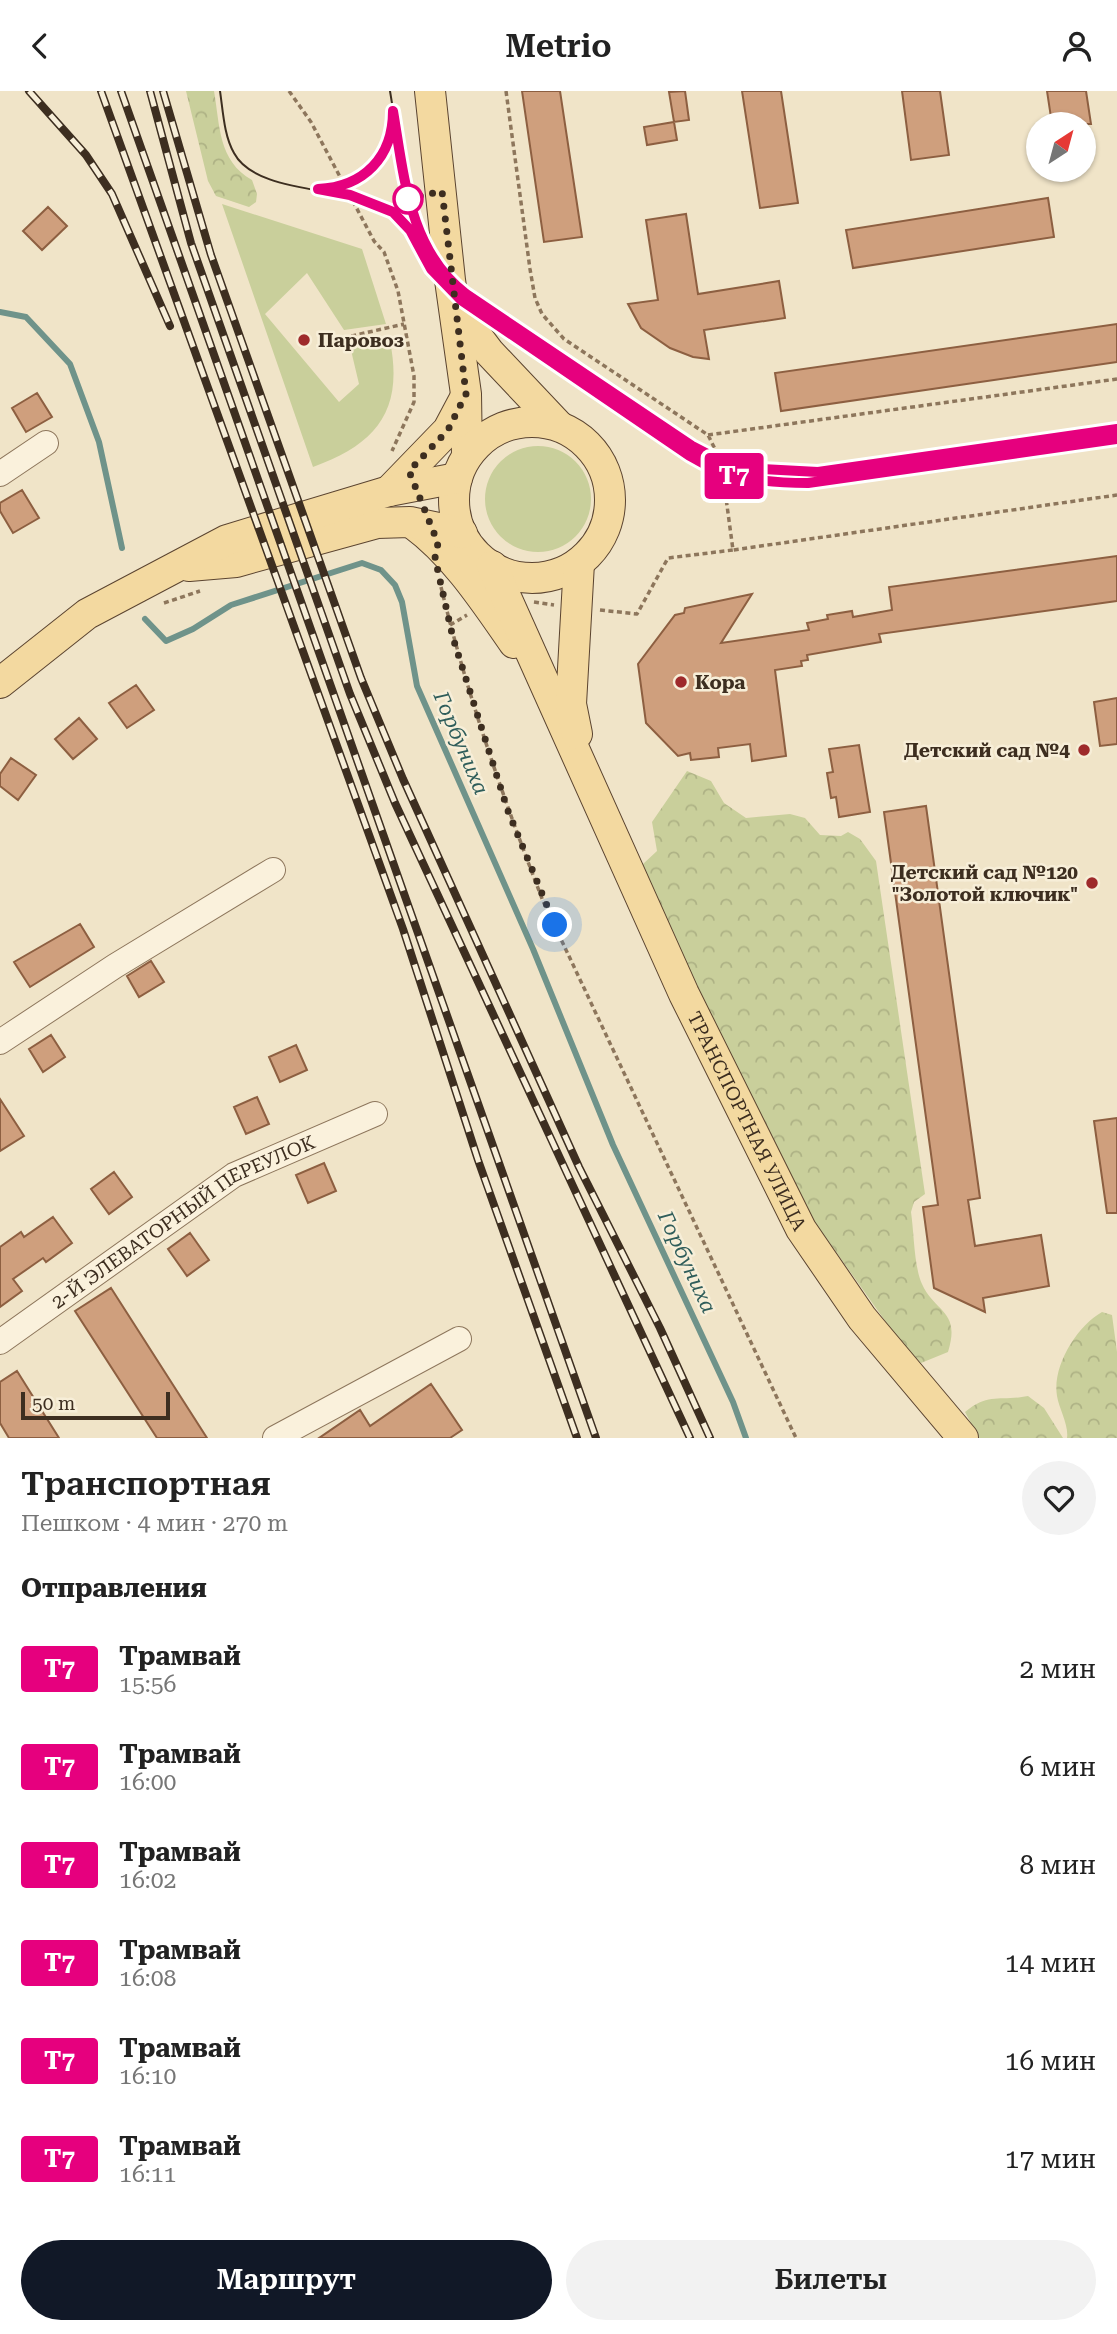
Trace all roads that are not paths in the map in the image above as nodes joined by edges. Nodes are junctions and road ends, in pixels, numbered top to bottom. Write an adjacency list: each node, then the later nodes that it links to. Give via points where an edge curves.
1 (430, 91): 2 (main road)
2 (455, 306): 3 (main road); 4 (main road, via 489,352)
3 (466, 394): 6 (main road); 8 (main road, via 448,430)
4 (558, 425): 6 (main road, via 533,421 508,425 485,437); 11 (main road, via 589,446 609,483 610,507 604,530)
5 (46, 443): 7 (street)
6 (462, 467): 8 (main road); 10 (main road, via 454,496)
7 (0, 474)
8 (399, 481): 12 (main road, via 227,540)
9 (410, 522): 10 (main road); 12 (main road, via 377,523 236,562); 15 (main road, via 438,543 461,571)
10 (462, 533): 13 (main road)
11 (579, 563): 13 (main road, via 536,577 513,575); 16 (main road, via 571,704)
12 (178, 566): 14 (main road, via 87,614)
13 (492, 566): 15 (main road)
14 (0, 683)
15 (555, 708): 16 (main road)
16 (585, 772): 23 (main road, ТРАНСПОРТНАЯ УЛИЦА, via 684,995 801,1229 862,1318)
17 (273, 870): 18 (street)
18 (0, 1042)
19 (375, 1114): 21 (street, 2-Й ЭЛЕВАТОРНЫЙ ПЕРЕУЛОК, via 234,1175)
20 (459, 1339): 22 (street)
21 (0, 1342)
22 (275, 1438)
23 (963, 1438)

